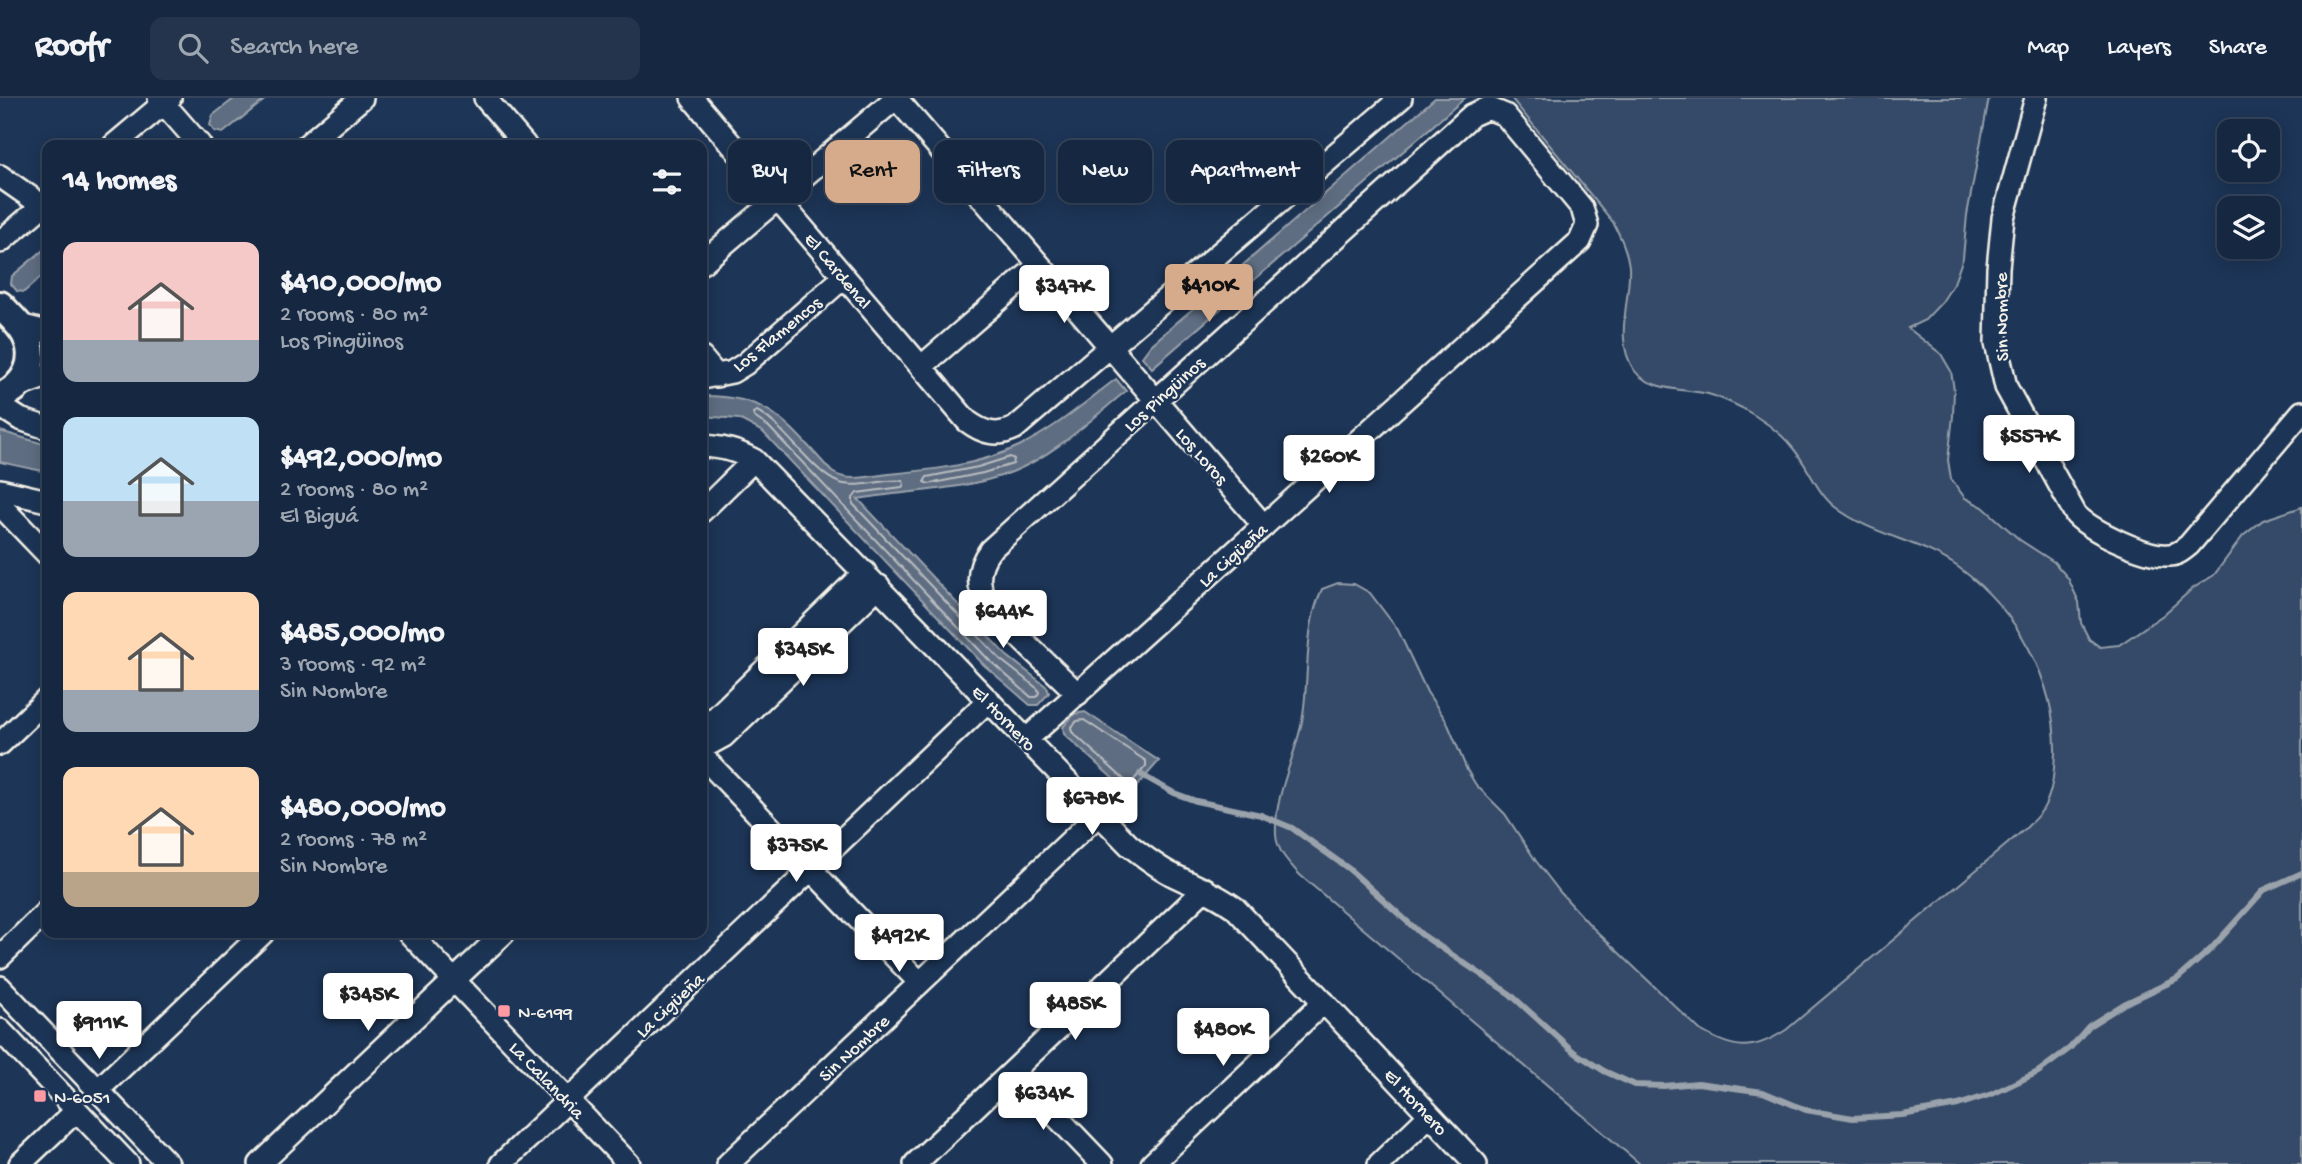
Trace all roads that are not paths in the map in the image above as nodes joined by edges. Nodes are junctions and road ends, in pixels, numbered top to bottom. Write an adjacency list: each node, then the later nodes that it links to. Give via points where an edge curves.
1 (362, 98): 11 (street)
2 (485, 98): 12 (street)
3 (692, 98): 13 (street, El Cardenal)
4 (896, 98): 14 (street); 22 (street, Los Loros)
5 (1401, 98): 27 (street)
6 (2036, 98): 34 (street, Sin Nombre, via 2001,234 1996,343 2009,394 2076,515 2116,540 2160,555 2176,554 2189,545)
7 (164, 100): 9 (street); 10 (street)
8 (1488, 108): 32 (street, Los Pingüinos, via 1472,115); 42 (street, La Cigüeña, via 1505,115 1582,208 1587,225 1580,241)
9 (120, 140)
10 (196, 140)
11 (317, 140)
12 (521, 140)
13 (728, 140)
14 (811, 171)
15 (0, 176): 16 (street)
16 (42, 202)
17 (773, 203): 21 (street)
18 (781, 203): 23 (street, El Cardenal)
19 (42, 207): 20 (street)
20 (0, 242)
21 (707, 258)
22 (1039, 265): 27 (street, Los Loros); 28 (street)
23 (844, 277): 28 (street, El Cardenal); 29 (street, Los Flamencos, via 745,364)
24 (0, 305): 25 (street)
25 (19, 325): 26 (street); 31 (street, via 30,347 30,361 27,374)
26 (42, 331)
27 (1110, 347): 28 (street, El Cardenal, via 1015,428 992,433 967,421); 32 (street, Los Loros)
28 (921, 367)
29 (709, 377)
30 (42, 378): 31 (street)
31 (9, 391)
32 (1156, 400): 42 (street, Los Loros); 45 (street, Los Pingüinos, via 990,550 980,568 981,591 991,610)
33 (0, 407): 35 (street)
34 (2302, 412)
35 (42, 426)
36 (707, 446): 37 (street, via 738,451)
37 (754, 460): 40 (street); 44 (street, El Hornero)
38 (0, 491): 39 (street)
39 (42, 500)
40 (707, 506)
41 (3, 513): 43 (street)
42 (1264, 526): 45 (street, La Cigüeña)
43 (42, 549)
44 (872, 579): 46 (street, El Hornero); 48 (street); 51 (street, via 724,736)
45 (1078, 694): 49 (street, La Cigüeña)
46 (989, 700): 49 (street, El Hornero); 54 (street, La Cigüeña)
47 (42, 704): 50 (street)
48 (707, 727)
49 (1027, 740): 53 (street, El Hornero)
50 (0, 744)
51 (707, 745)
52 (707, 761): 54 (street)
53 (1099, 814): 55 (street, El Hornero, via 1149,861); 62 (street, Sin Nombre)
54 (811, 869): 62 (street); 68 (street, La Cigüeña)
55 (1205, 889): 64 (street, El Hornero, via 1235,908); 66 (street)
56 (42, 916): 60 (street)
57 (258, 938): 67 (street)
58 (414, 938): 61 (street, La Calandria)
59 (499, 938): 61 (street)
60 (0, 957)
61 (454, 980): 68 (street, La Calandria); 74 (street)
62 (920, 983): 77 (street, Sin Nombre)
63 (0, 987): 67 (street)
64 (1324, 1002): 70 (street, El Hornero); 80 (street)
65 (0, 1030): 69 (street)
66 (1013, 1071): 78 (street); 79 (street)
67 (98, 1090): 73 (street)
68 (568, 1100): 75 (street, La Cigüeña); 76 (street, La Calandria)
69 (77, 1110): 71 (street); 72 (street)
70 (1430, 1115): 81 (street); 82 (street, El Hornero)
71 (20, 1164)
72 (128, 1164)
73 (168, 1164)
74 (260, 1164)
75 (500, 1164)
76 (629, 1164)
77 (728, 1164)
78 (915, 1164)
79 (1102, 1164)
80 (1152, 1164)
81 (1379, 1164)
82 (1476, 1164)

